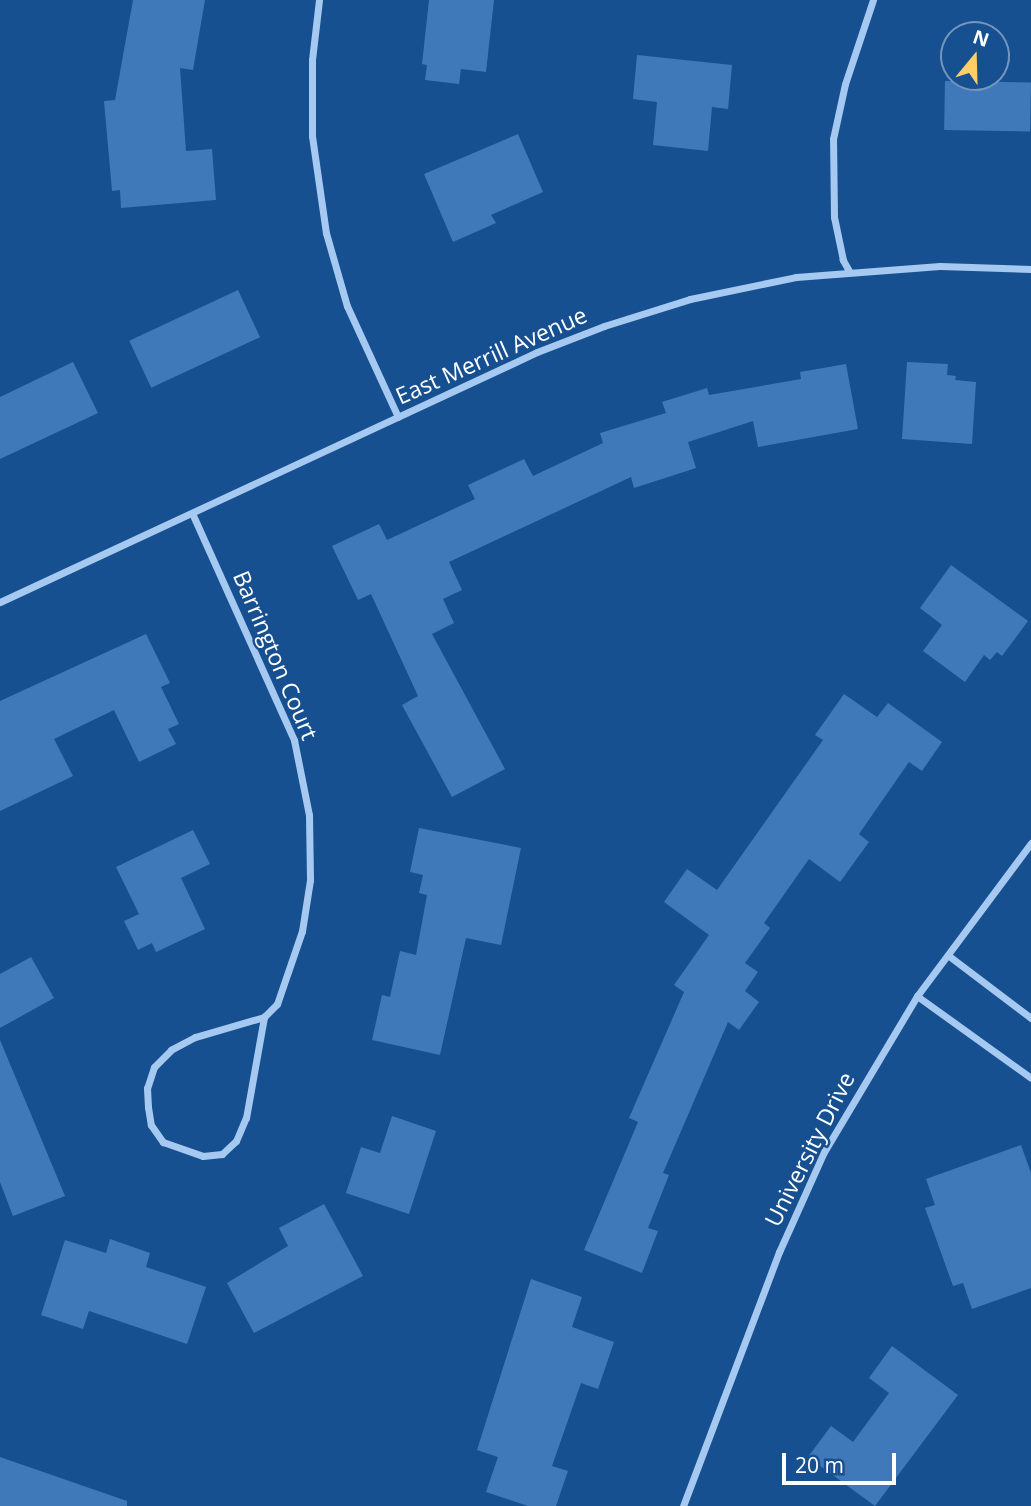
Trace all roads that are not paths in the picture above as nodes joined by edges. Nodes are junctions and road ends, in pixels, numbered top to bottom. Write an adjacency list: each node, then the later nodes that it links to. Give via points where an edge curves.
1 (319, 0): 5 (street, via 312,60 312,136 326,233 347,306)
2 (873, 0): 4 (street, via 845,84 833,139 834,217)
3 (1031, 269): 4 (street, East Merrill Avenue, via 940,265)
4 (849, 271): 5 (street, East Merrill Avenue, via 743,287 604,326)
5 (398, 417): 6 (street, East Merrill Avenue)
6 (192, 513): 7 (street, East Merrill Avenue); 11 (street, Barrington Court, via 281,704 306,790 311,854 307,906 287,980 277,1004)
7 (0, 602)
8 (1031, 843): 9 (street, University Drive)
9 (949, 956): 10 (street, University Drive); 12 (street)
10 (918, 996): 13 (street); 14 (street, University Drive, via 861,1085 805,1191)
11 (264, 1017): 11 (street, Barrington Court, via 195,1037 154,1068 147,1088 148,1107 151,1125 163,1142 202,1156 222,1154 236,1141 246,1118)
12 (1031, 1018)
13 (1031, 1078)
14 (682, 1506)

